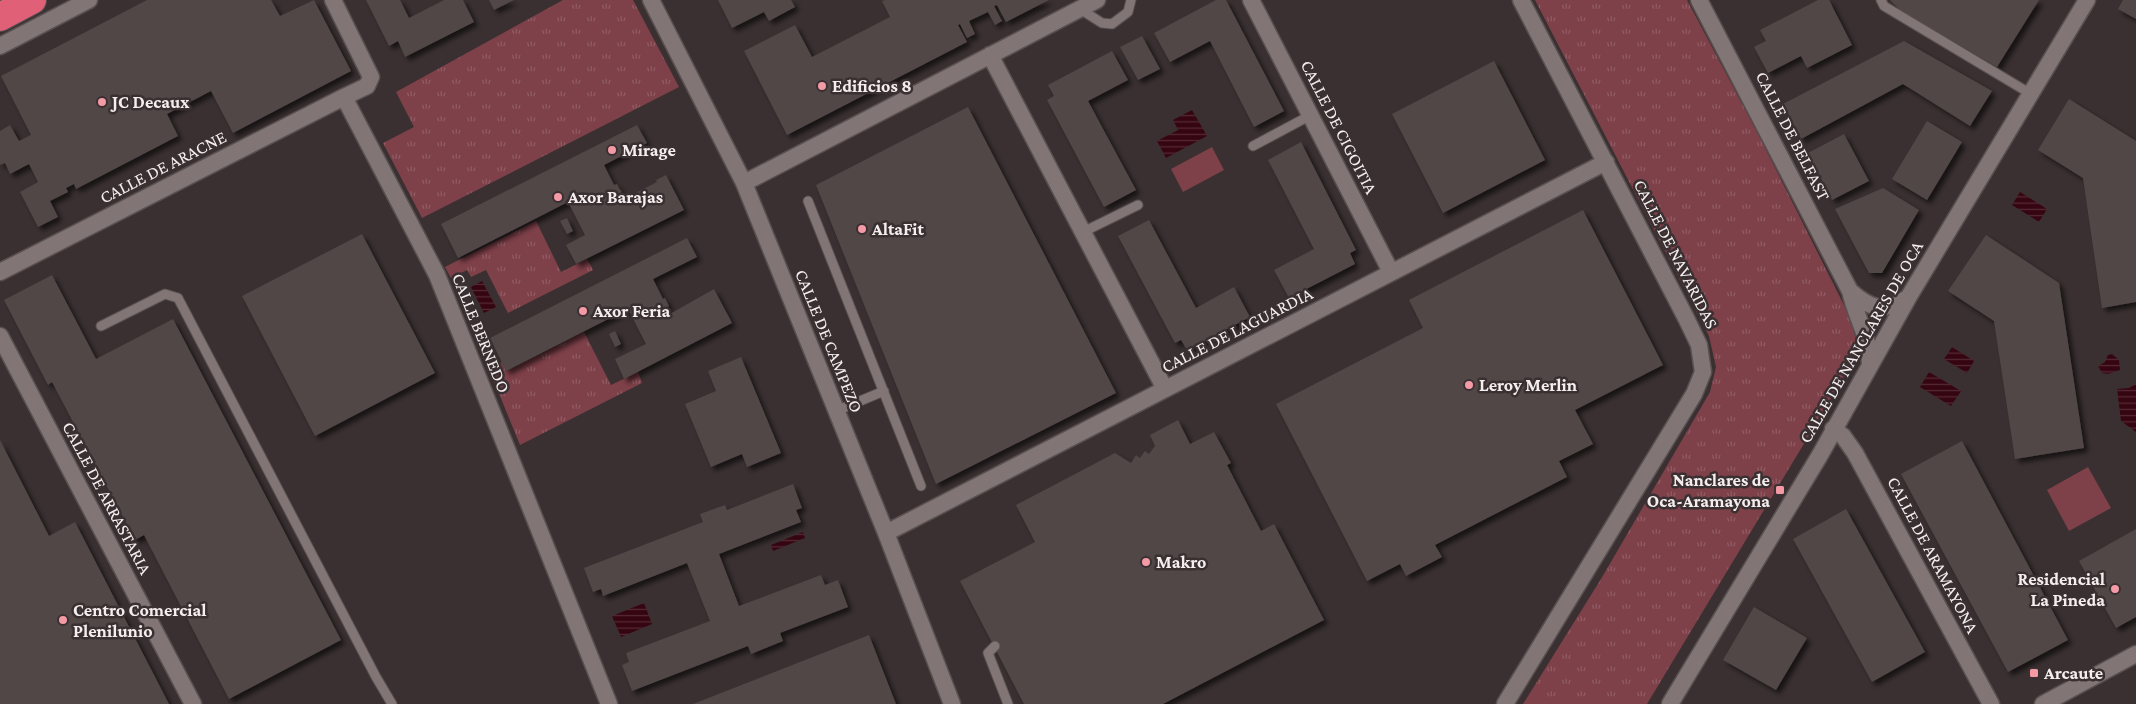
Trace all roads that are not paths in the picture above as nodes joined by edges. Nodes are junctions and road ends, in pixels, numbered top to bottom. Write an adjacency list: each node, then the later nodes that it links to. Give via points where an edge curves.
1 (32, 0): 13 (highway)
2 (89, 0): 14 (street)
3 (332, 0): 17 (street, via 371,77 367,86)
4 (651, 0): 21 (street, CALLE DE CAMPEZO)
5 (1097, 0): 12 (street)
6 (1131, 0): 12 (lane, via 1128,12 1112,24 1102,23)
7 (1251, 0): 18 (street, CALLE DE CIGOITIA)
8 (1521, 0): 20 (street, CALLE DE NAVARIDAS)
9 (1699, 0): 27 (street, CALLE DE BELFAST)
10 (1881, 0): 16 (lane, via 1884,6)
11 (2087, 0): 16 (street, CALLE DE NANCLARES DE OCA)
12 (1080, 9): 15 (street)
13 (0, 17)
14 (0, 46)
15 (990, 56): 21 (street); 24 (street)
16 (2031, 94): 28 (street, CALLE DE NANCLARES DE OCA)
17 (344, 97): 25 (street, CALLE DE ARACNE); 42 (street, CALLE BERNEDO, via 436,275)
18 (1311, 115): 19 (lane); 26 (street, CALLE DE CIGOITIA)
19 (1253, 146)
20 (1606, 162): 26 (street, CALLE DE LAGUARDIA); 45 (street, CALLE DE NAVARIDAS, via 1699,345 1703,372 1694,394)
21 (744, 183): 34 (street, CALLE DE CAMPEZO)
22 (808, 200): 33 (lane)
23 (1138, 205): 24 (lane)
24 (1083, 232): 32 (street)
25 (0, 272)
26 (1391, 272): 32 (street, CALLE DE LAGUARDIA)
27 (1850, 291): 28 (street, CALLE DE BELFAST, via 1874,307 1885,308); 31 (street, CALLE DE BELFAST, via 1869,346)
28 (1908, 298): 31 (street, CALLE DE NANCLARES DE OCA)
29 (101, 326): 41 (lane, via 165,294 178,298)
30 (0, 336): 40 (street, CALLE DE ARRASTARIA)
31 (1870, 364): 35 (street, CALLE DE NANCLARES DE OCA)
32 (1165, 389): 37 (street, CALLE DE LAGUARDIA)
33 (884, 391): 34 (lane); 36 (lane)
34 (836, 411): 37 (street, CALLE DE CAMPEZO)
35 (1833, 429): 46 (street, CALLE DE NANCLARES DE OCA); 47 (street, CALLE DE ARAMAYONA, via 1843,436 1855,453)
36 (921, 486)
37 (886, 533): 43 (street, CALLE DE CAMPEZO)
38 (994, 646): 44 (lane, via 988,653)
39 (2136, 654): 48 (street)
40 (193, 704)
41 (392, 704)
42 (609, 704)
43 (952, 704)
44 (1008, 704)
45 (1505, 704)
46 (1670, 704)
47 (1991, 704)
48 (2043, 704)

